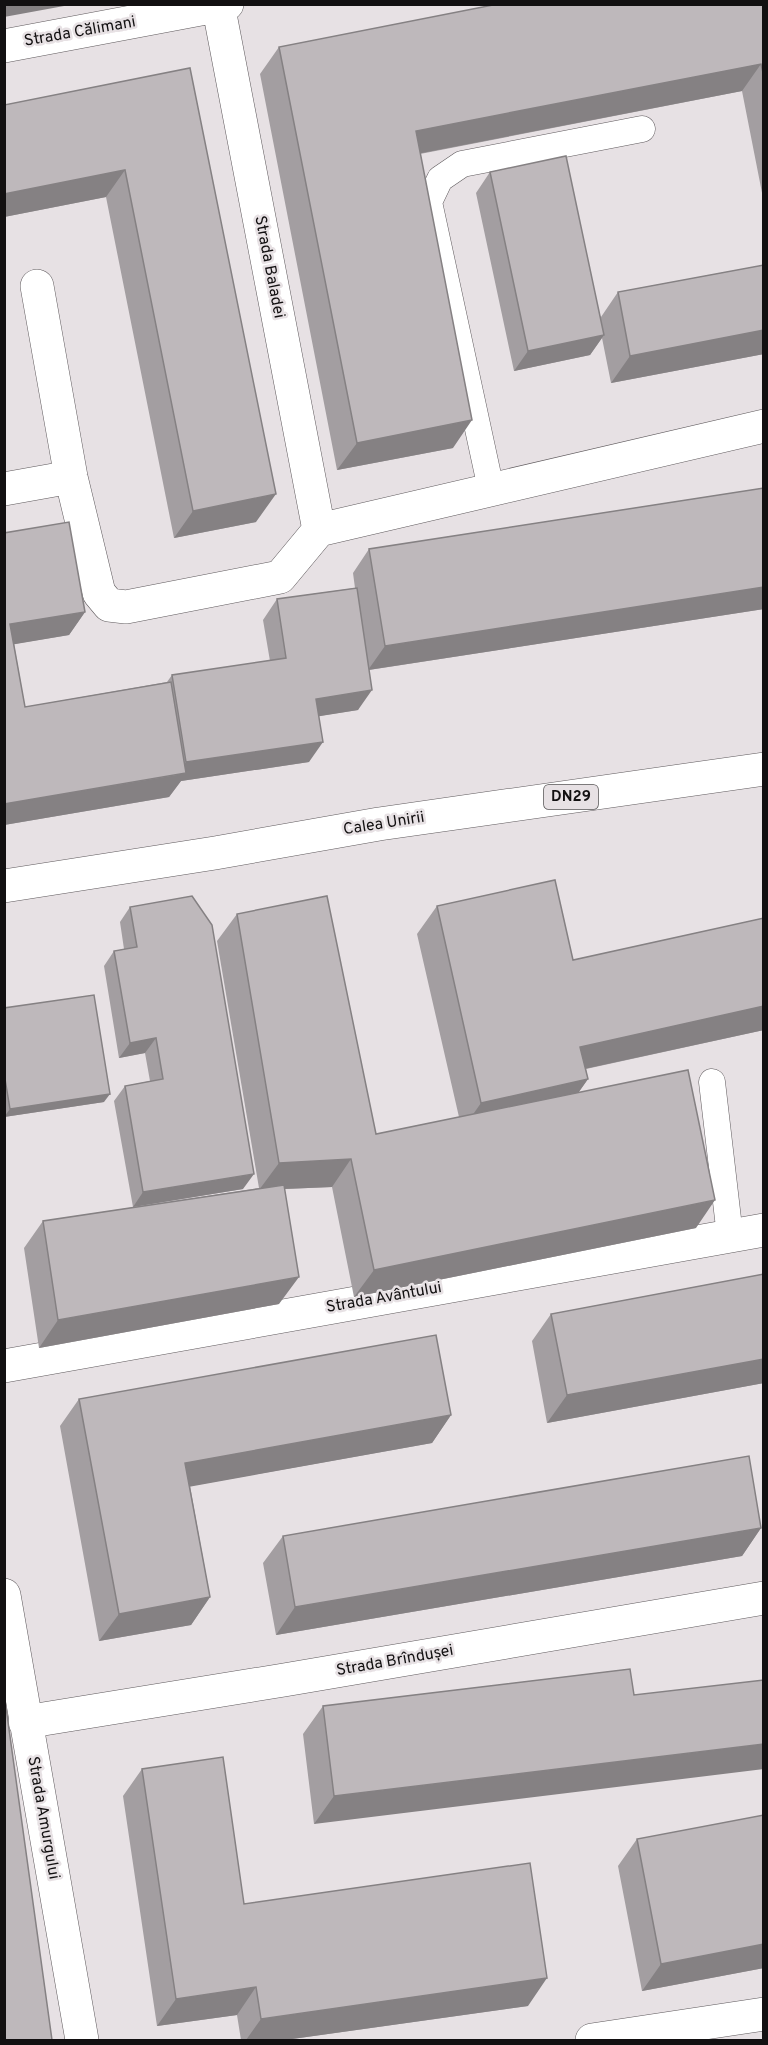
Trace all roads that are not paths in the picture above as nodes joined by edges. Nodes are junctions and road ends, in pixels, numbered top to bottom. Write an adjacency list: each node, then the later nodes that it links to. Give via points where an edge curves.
1 (221, 5): 2 (street, Strada Călimani); 9 (street, Strada Baladei)
2 (4, 46)
3 (642, 129): 8 (lane, via 462,164 440,179 429,202)
4 (37, 286): 6 (street)
5 (764, 426): 8 (street)
6 (71, 477): 7 (street); 9 (street, via 99,593 109,605 126,607 280,577)
7 (4, 489)
8 (491, 489): 9 (street)
9 (319, 530)
10 (764, 769): 11 (street, Calea Unirii / DN29, via 379,824)
11 (4, 886)
12 (712, 1082): 14 (lane)
13 (764, 1230): 14 (street, Strada Avântului)
14 (730, 1236): 15 (street, Strada Avântului)
15 (4, 1366)
16 (4, 1595): 18 (street, Strada Amurgului)
17 (764, 1598): 18 (street, Strada Brîndușei)
18 (26, 1722): 20 (street, Strada Amurgului)
19 (764, 2014): 21 (street)
20 (82, 2040)
21 (592, 2040)

